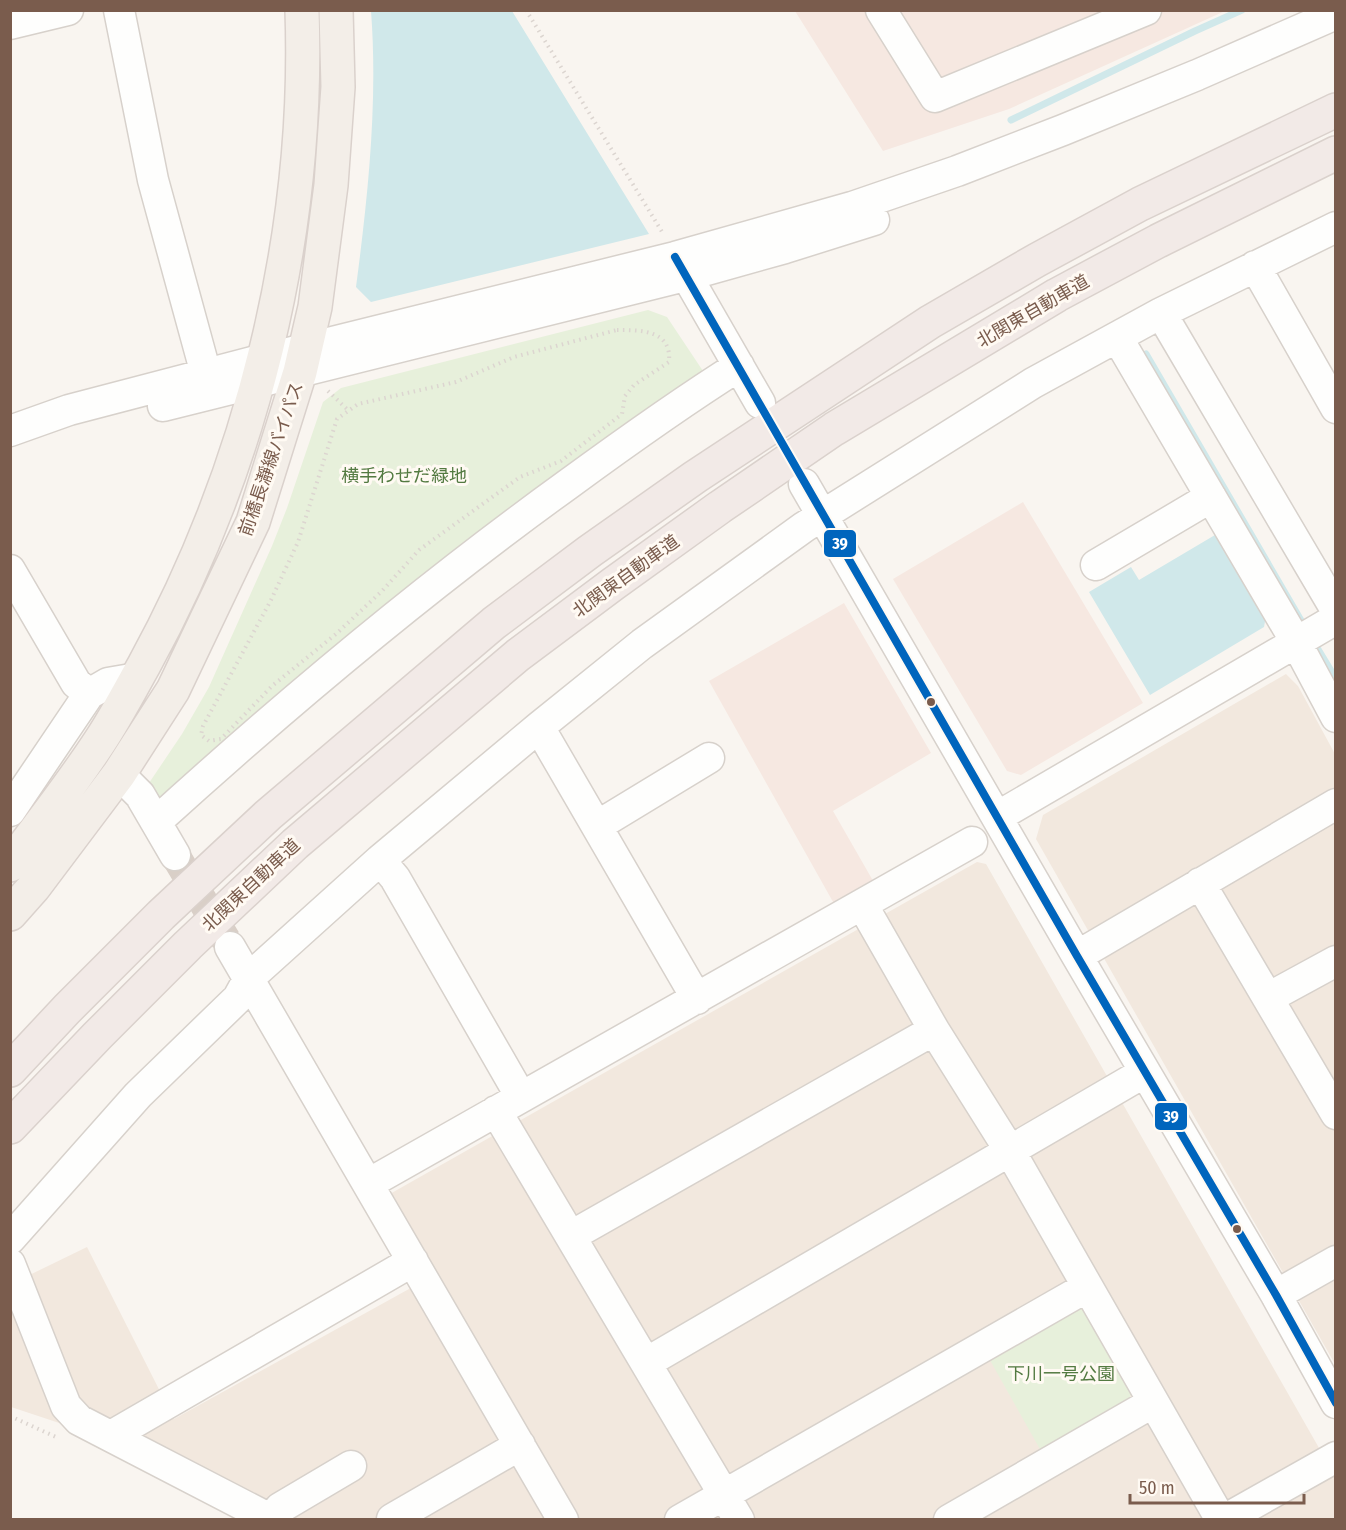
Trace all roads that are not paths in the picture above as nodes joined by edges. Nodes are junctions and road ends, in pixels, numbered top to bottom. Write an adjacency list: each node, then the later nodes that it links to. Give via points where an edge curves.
1 (68, 10): 8 (street)
2 (119, 10): 19 (street, via 153,180)
3 (302, 10): 18 (main road, 前橋長瀞線バイパス, via 302,106 295,177)
4 (336, 10): 17 (main road, 前橋長瀞線バイパス, via 338,87 331,185)
5 (881, 10): 6 (street, via 935,97)
6 (1146, 10)
7 (1335, 14): 12 (street, via 1197,75 1071,140 843,231)
8 (10, 24)
9 (1335, 110): 56 (highway, via 1140,204 930,322 600,544 494,623 268,814 161,915)
10 (1335, 153): 60 (highway, 北関東自動車道, via 1057,295 834,429 613,584 518,655 295,844 188,945)
11 (1335, 227): 13 (street)
12 (676, 258): 16 (street); 17 (street)
13 (1254, 267): 14 (street); 21 (street)
14 (1161, 313): 15 (street); 29 (street)
15 (1117, 337): 25 (street); 26 (street, via 1033,383)
16 (739, 366): 20 (street); 40 (street, via 491,540 349,653)
17 (309, 369): 18 (street); 36 (main road, 前橋長瀞線バイパス, via 248,533 173,690)
18 (260, 371): 19 (street); 23 (street); 31 (main road, 前橋長瀞線バイパス, via 212,522 183,591)
19 (206, 374): 22 (street, via 69,410)
20 (760, 403)
21 (1335, 408)
22 (10, 431)
23 (10, 443)
24 (804, 484): 26 (street)
25 (1211, 497): 27 (street); 30 (street)
26 (824, 514): 34 (street, via 642,644); 39 (street)
27 (1096, 565)
28 (10, 570): 32 (street, via 76,683)
29 (1334, 616): 30 (street)
30 (1298, 640): 33 (street); 39 (street)
31 (137, 678): 32 (street, via 108,683); 45 (main road, 前橋長瀞線バイパス, via 101,741)
32 (89, 694): 38 (street)
33 (1335, 717)
34 (539, 726): 41 (street); 44 (street)
35 (710, 758): 41 (street)
36 (119, 774): 40 (street, via 140,795); 48 (main road, 前橋長瀞線バイパス)
37 (1335, 804): 46 (street)
38 (10, 811)
39 (997, 817): 50 (street)
40 (156, 822): 43 (street)
41 (597, 826): 54 (street)
42 (972, 842): 47 (street)
43 (175, 855)
44 (380, 860): 52 (street); 58 (street, via 395,878)
45 (10, 865)
46 (1200, 883): 50 (street); 53 (street)
47 (863, 906): 54 (street); 55 (street)
48 (10, 914)
49 (230, 947): 52 (street)
50 (1077, 956): 57 (street)
51 (1335, 961): 53 (street)
52 (249, 978): 62 (street); 64 (street, via 238,998 138,1095)
53 (1268, 998): 59 (street)
54 (697, 999): 58 (street)
55 (934, 1030): 61 (street); 63 (street)
56 (10, 1070)
57 (1145, 1072): 61 (street); 69 (street)
58 (508, 1104): 62 (street); 63 (street)
59 (1335, 1113)
60 (10, 1127)
61 (1010, 1151): 68 (street); 70 (street)
62 (368, 1184): 65 (street)
63 (571, 1236): 70 (street)
64 (10, 1239)
65 (413, 1261): 73 (street); 74 (street)
66 (1335, 1261): 69 (street)
67 (10, 1264): 73 (street, via 66,1406 79,1420)
68 (1087, 1287): 72 (street); 77 (street)
69 (1276, 1295): 71 (street)
70 (646, 1363): 77 (street)
71 (1335, 1402)
72 (1152, 1403): 83 (street); 84 (street)
73 (111, 1436): 78 (street)
74 (520, 1445): 79 (street); 80 (street)
75 (1335, 1456): 84 (street)
76 (351, 1467): 78 (street, via 280,1508)
77 (725, 1494): 81 (street); 82 (street)
78 (272, 1519)
79 (393, 1520)
80 (563, 1520)
81 (680, 1520)
82 (739, 1520)
83 (949, 1520)
84 (1222, 1520)

